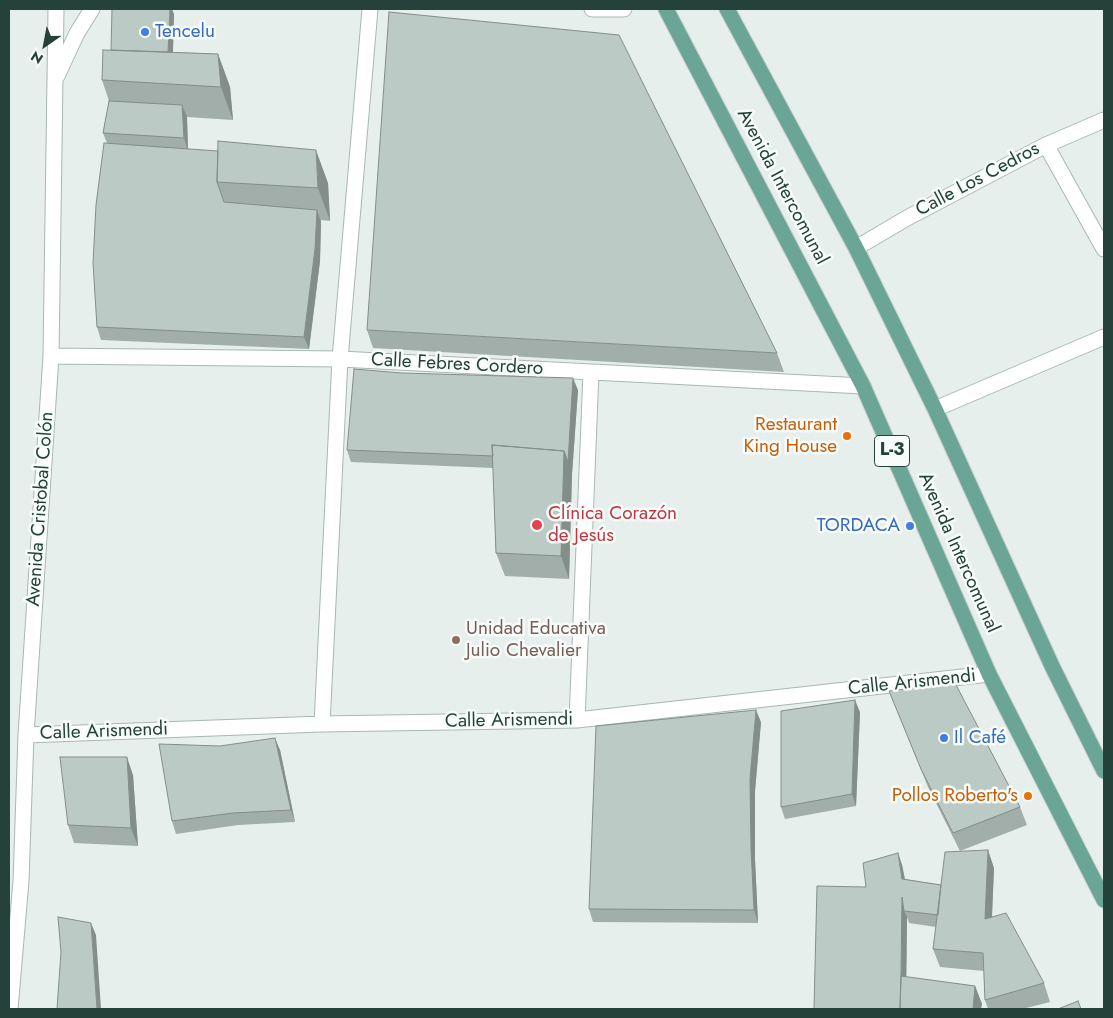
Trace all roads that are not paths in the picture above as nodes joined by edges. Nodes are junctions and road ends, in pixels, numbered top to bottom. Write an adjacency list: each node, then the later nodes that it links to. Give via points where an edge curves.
1 (56, 9): 8 (street, Avenida Cristobal Colón)
2 (92, 9): 8 (street, via 77,33)
3 (370, 9): 15 (street)
4 (592, 9): 5 (street)
5 (624, 9)
6 (666, 9): 17 (main road, Avenida Intercomunal / L-3)
7 (727, 9): 11 (main road, Avenida Intercomunal)
8 (55, 82): 14 (street, Avenida Cristobal Colón)
9 (1104, 120): 10 (street, Calle Los Cedros)
10 (1046, 145): 11 (street, Calle Los Cedros); 12 (street)
11 (856, 248): 18 (main road, Avenida Intercomunal)
12 (1104, 249)
13 (1104, 337): 18 (street)
14 (51, 356): 15 (street, Calle Febres Cordero); 22 (street, Avenida Cristobal Colón)
15 (340, 359): 16 (street, Calle Febres Cordero); 21 (street)
16 (591, 372): 17 (street, Calle Febres Cordero); 20 (street)
17 (863, 386): 19 (main road, Avenida Intercomunal / L-3)
18 (935, 409): 23 (main road, Avenida Intercomunal, via 1052,666)
19 (990, 674): 20 (street, Calle Arismendi); 24 (main road, Avenida Intercomunal / L-3)
20 (577, 720): 21 (street, Calle Arismendi)
21 (322, 724): 22 (street, Calle Arismendi)
22 (26, 735): 25 (street, Avenida Cristobal Colón, via 21,881)
23 (1104, 770)
24 (1104, 900)
25 (10, 1009)

